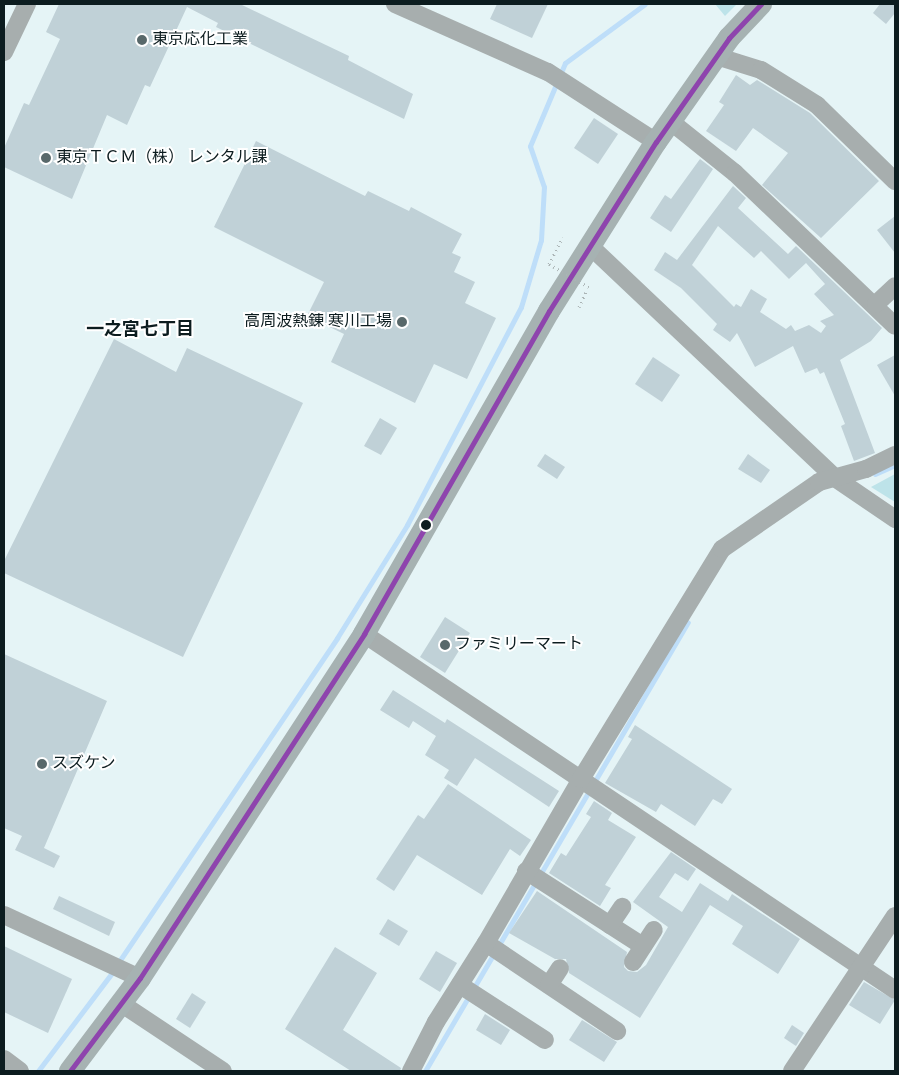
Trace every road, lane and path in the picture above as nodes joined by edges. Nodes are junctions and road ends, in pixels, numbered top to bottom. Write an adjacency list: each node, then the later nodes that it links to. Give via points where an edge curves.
1 (27, 4): 4 (street)
2 (395, 4): 7 (street, via 548,72)
3 (761, 4): 5 (main road)
4 (4, 52)
5 (716, 56): 6 (main road); 8 (street, via 761,70 817,106)
6 (670, 121): 7 (main road); 12 (street, via 735,173)
7 (656, 142): 10 (main road)
8 (895, 180)
9 (563, 238): 13 (path, bridge, via 548,264 589,287)
10 (590, 246): 16 (street); 18 (main road, via 548,311)
11 (895, 286): 12 (street)
12 (876, 304): 14 (street)
13 (579, 307)
14 (895, 326)
15 (895, 455): 16 (street)
16 (835, 478): 17 (street); 19 (street, via 806,490 722,549)
17 (895, 519)
18 (364, 634): 19 (street); 31 (main road)
19 (588, 784): 20 (street); 29 (street)
20 (526, 871): 24 (street); 26 (street)
21 (622, 908): 24 (street)
22 (4, 915): 31 (street)
23 (895, 916): 29 (street)
24 (610, 925): 27 (street)
25 (654, 930): 27 (street)
26 (486, 943): 32 (street); 33 (street)
27 (643, 946): 28 (street)
28 (633, 962)
29 (861, 967): 34 (street); 43 (street)
30 (560, 968): 33 (street)
31 (140, 978): 35 (main road)
32 (460, 985): 37 (street); 42 (street, via 436,1022)
33 (549, 985): 36 (street)
34 (895, 990)
35 (122, 1004): 40 (main road); 41 (street)
36 (611, 1020)
37 (545, 1040)
38 (4, 1059): 39 (street)
39 (20, 1071)
40 (70, 1071)
41 (223, 1071)
42 (411, 1071)
43 (792, 1071)

